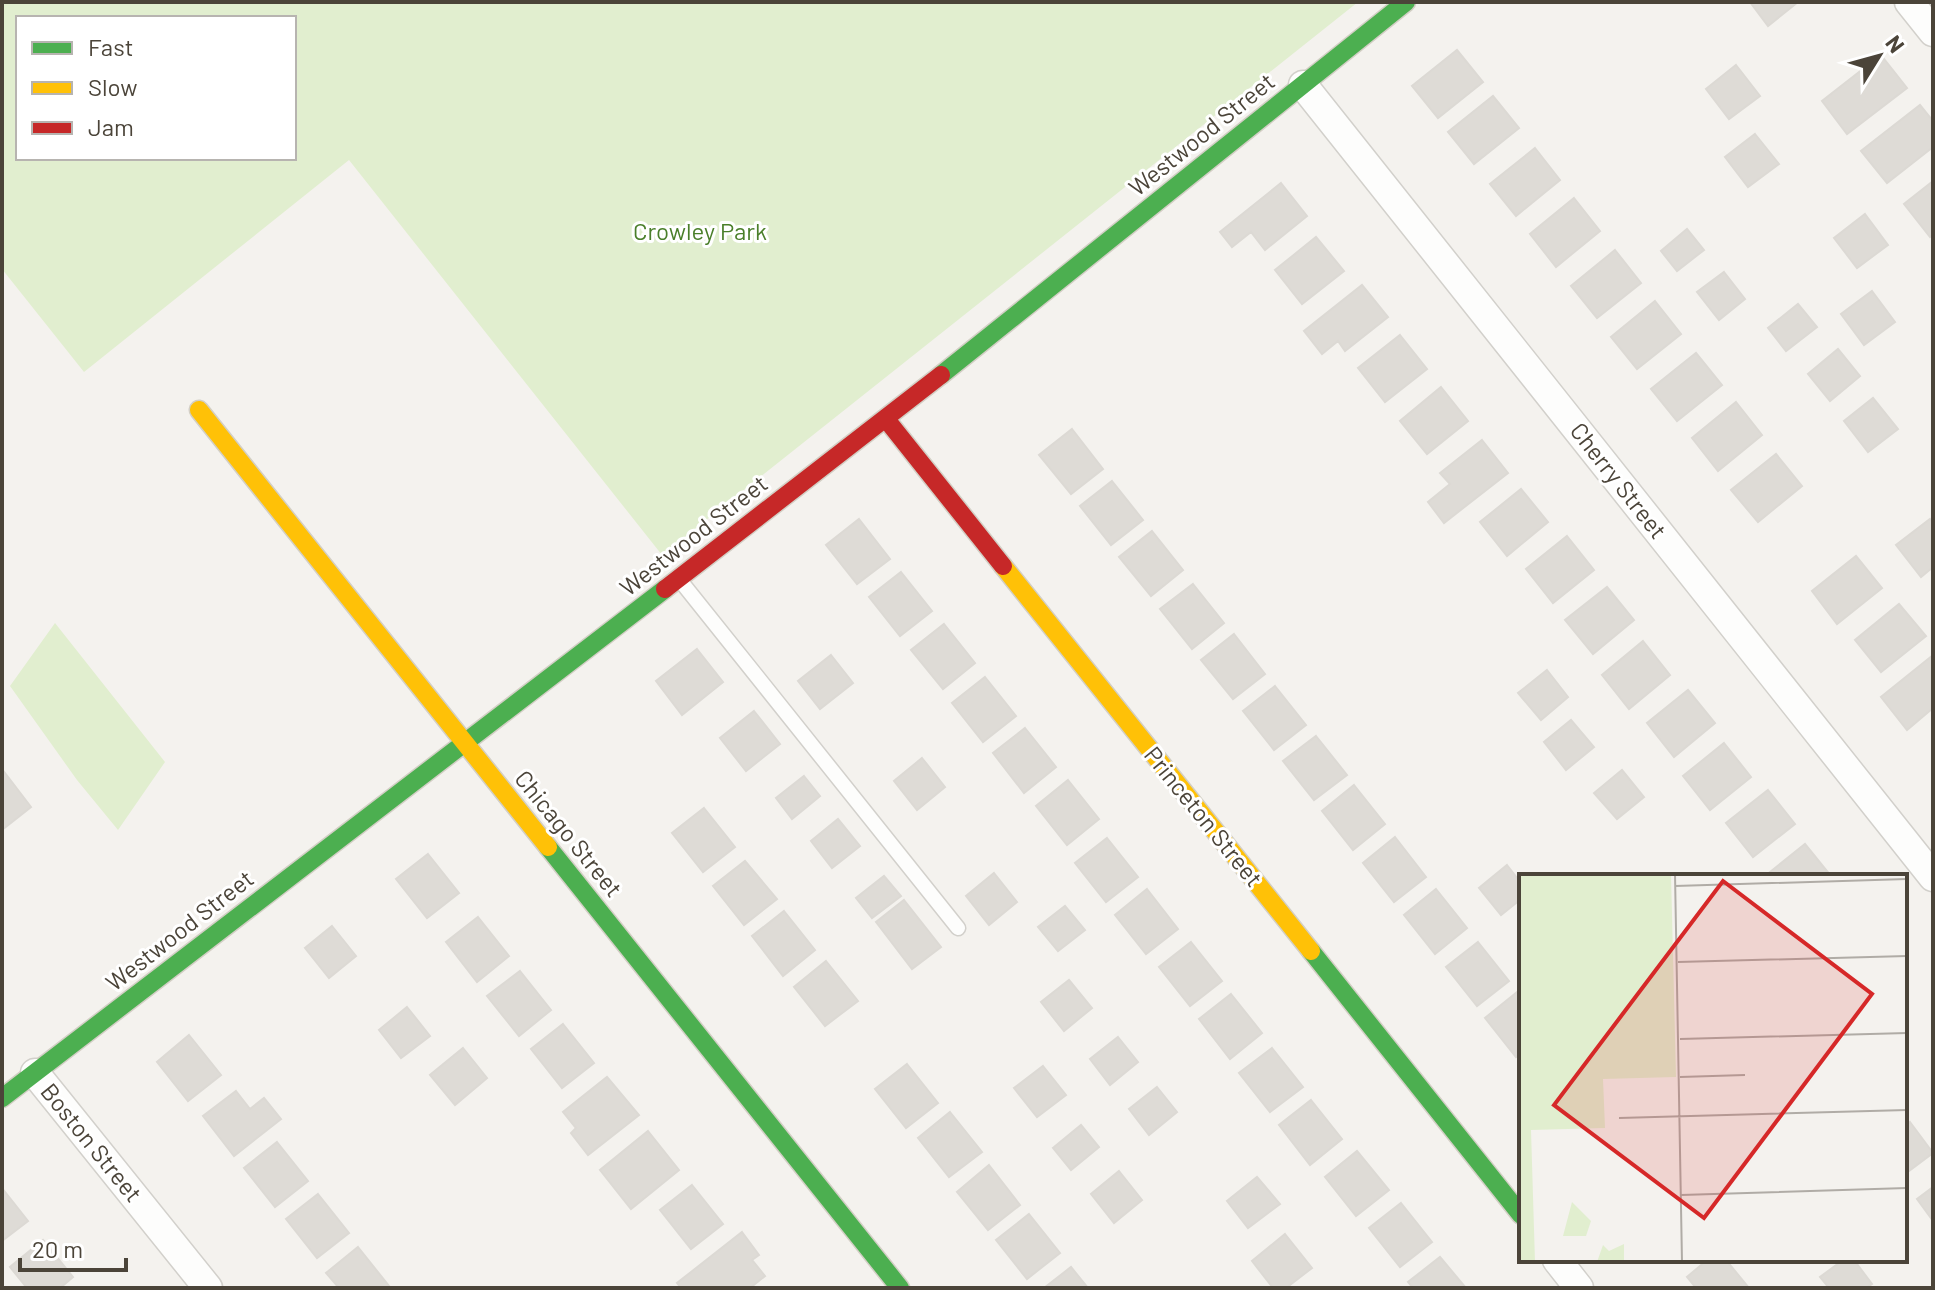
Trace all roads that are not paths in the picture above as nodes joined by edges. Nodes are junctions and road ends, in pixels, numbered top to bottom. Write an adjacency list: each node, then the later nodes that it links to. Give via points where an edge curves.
1 (1406, 2): 4 (street, Westwood Street)
2 (1909, 2): 3 (street)
3 (1933, 32)
4 (1303, 85): 6 (street, Westwood Street); 9 (street, Cherry Street)
5 (199, 410): 8 (street, Chicago Street)
6 (886, 419): 7 (street, Westwood Street); 13 (street, Princeton Street)
7 (678, 579): 8 (street, Westwood Street); 10 (lane)
8 (464, 743): 11 (street, Westwood Street); 16 (street, Chicago Street)
9 (1933, 877)
10 (958, 928)
11 (35, 1073): 12 (street, Westwood Street); 15 (street, Boston Street)
12 (2, 1098)
13 (1519, 1212)
14 (1559, 1262): 17 (street)
15 (208, 1288)
16 (900, 1288)
17 (1579, 1288)

